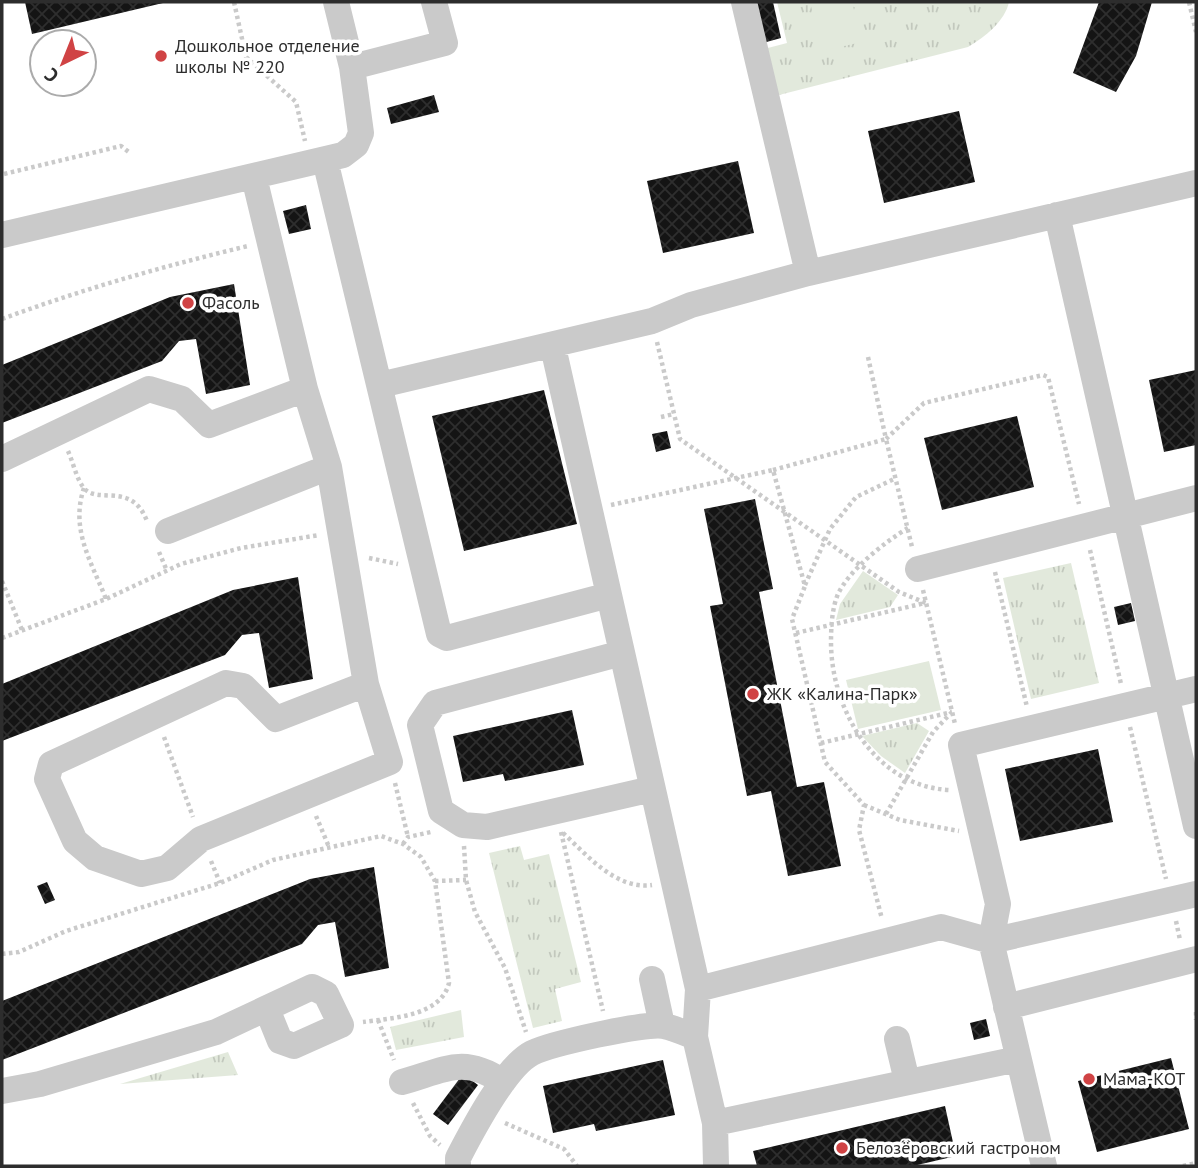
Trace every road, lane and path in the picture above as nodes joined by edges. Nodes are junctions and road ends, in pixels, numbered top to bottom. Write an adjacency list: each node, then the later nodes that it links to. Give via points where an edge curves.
1 (234, 2): 9 (path, via 246,57 296,102)
2 (335, 2): 7 (lane)
3 (435, 2): 7 (lane, via 444,43)
4 (744, 2): 16 (lane)
5 (1189, 2): 6 (path)
6 (1196, 32)
7 (352, 67): 9 (lane, via 360,133 356,145 343,155)
8 (130, 153): 10 (path, via 121,146)
9 (318, 162): 11 (lane); 21 (lane)
10 (4, 174)
11 (254, 177): 14 (lane); 15 (lane)
12 (1196, 183): 13 (lane)
13 (1057, 215): 16 (lane); 34 (lane)
14 (2, 235)
15 (270, 241): 17 (path, via 151,269); 22 (lane)
16 (808, 273): 18 (lane, via 691,305)
17 (2, 319)
18 (652, 321): 19 (lane); 23 (path)
19 (553, 347): 21 (lane); 32 (lane)
20 (868, 358): 35 (path, via 887,439 924,403 1048,377)
21 (380, 385): 42 (lane)
22 (306, 389): 25 (lane, via 209,425 183,399 149,388); 27 (lane)
23 (674, 414): 24 (path); 28 (path, via 680,439)
24 (660, 417)
25 (60, 431): 26 (lane); 30 (path)
26 (2, 459)
27 (328, 467): 37 (lane); 39 (lane)
28 (736, 478): 32 (path); 33 (path); 33 (path, via 773,470)
29 (895, 478): 38 (path, via 856,497)
30 (84, 488): 37 (path, via 93,494 130,499); 48 (path, via 77,509 80,535)
31 (1196, 498): 34 (lane)
32 (590, 510): 47 (lane)
33 (784, 512): 38 (path); 46 (path)
34 (1125, 515): 35 (lane); 56 (lane)
35 (1084, 526): 40 (lane); 57 (path)
36 (908, 528): 41 (path, via 884,542)
37 (159, 536): 44 (path)
38 (824, 540): 41 (path); 46 (path)
39 (343, 542): 42 (path); 44 (path, via 241,548); 54 (lane)
40 (990, 550): 43 (lane); 59 (path)
41 (861, 566): 49 (path, via 838,594); 49 (path, via 899,592 926,603)
42 (423, 567): 47 (lane, via 439,634 447,638)
43 (918, 569)
44 (167, 570): 48 (path)
45 (2, 581): 50 (path)
46 (805, 586): 51 (path, via 792,619)
47 (609, 595): 53 (lane)
48 (106, 599): 50 (path)
49 (831, 625): 51 (path); 60 (path, via 831,661 839,698)
50 (22, 630): 52 (path)
51 (796, 633): 61 (path)
52 (2, 638)
53 (622, 653): 64 (lane); 70 (lane, via 435,703 420,725 441,811)
54 (366, 684): 58 (lane, via 276,719 243,686 226,683); 62 (lane)
55 (1196, 689): 56 (lane)
56 (1167, 695): 57 (lane); 71 (lane)
57 (1125, 705): 59 (lane); 81 (path)
58 (156, 715): 74 (path); 74 (lane, via 51,764 47,779 75,841 95,858 141,874 167,868)
59 (1032, 728): 65 (lane, via 961,745)
60 (856, 734): 61 (path); 63 (path, via 878,759); 63 (path, via 953,712 933,732)
61 (821, 743): 67 (path, via 825,762)
62 (390, 762): 66 (lane); 73 (path)
63 (907, 778): 65 (path, via 936,789); 68 (path)
64 (652, 789): 69 (lane); 78 (lane)
65 (972, 791): 72 (lane)
66 (307, 796): 74 (lane); 75 (path)
67 (863, 805): 68 (path); 82 (path, via 859,830)
68 (886, 814): 72 (path, via 951,832)
69 (558, 820): 70 (lane); 78 (path, via 613,877 640,887); 94 (path)
70 (463, 825): 76 (path)
71 (1196, 826)
72 (981, 828): 83 (lane, via 998,904)
73 (408, 837)
74 (201, 839): 79 (path)
75 (329, 847): 77 (path, via 381,836 421,857); 79 (path, via 273,860)
76 (466, 880): 77 (path); 97 (path, via 475,912 505,968)
77 (435, 881): 92 (path, via 449,983 446,997 432,1008)
78 (673, 881): 87 (lane)
79 (220, 883): 84 (path)
80 (1196, 894): 81 (lane)
81 (1171, 900): 83 (lane); 85 (path)
82 (887, 940): 83 (lane, via 941,927); 87 (lane)
83 (991, 942): 88 (lane)
84 (2, 954)
85 (1190, 960): 88 (lane)
86 (652, 979): 93 (lane)
87 (698, 989): 95 (lane)
88 (1006, 1007): 98 (lane)
89 (267, 1009): 92 (lane, via 312,987 326,994); 92 (lane, via 280,1041 294,1046); 102 (lane, via 215,1032)
90 (1196, 1012): 91 (path)
91 (1196, 1020)
92 (341, 1025)
93 (662, 1025): 94 (lane); 95 (lane)
94 (608, 1033): 97 (lane)
95 (695, 1037): 104 (lane)
96 (897, 1039): 99 (lane)
97 (531, 1053): 101 (lane)
98 (1018, 1059): 99 (lane); 109 (lane)
99 (907, 1081): 104 (lane)
100 (402, 1082): 101 (lane, via 464,1064 484,1069)
101 (503, 1082): 103 (lane)
102 (2, 1091)
103 (481, 1113): 107 (lane); 108 (path, via 564,1149)
104 (715, 1123): 106 (lane)
105 (1196, 1163): 110 (path)
106 (711, 1165)
107 (458, 1166)
108 (577, 1166)
109 (1044, 1166)
110 (1183, 1166)

